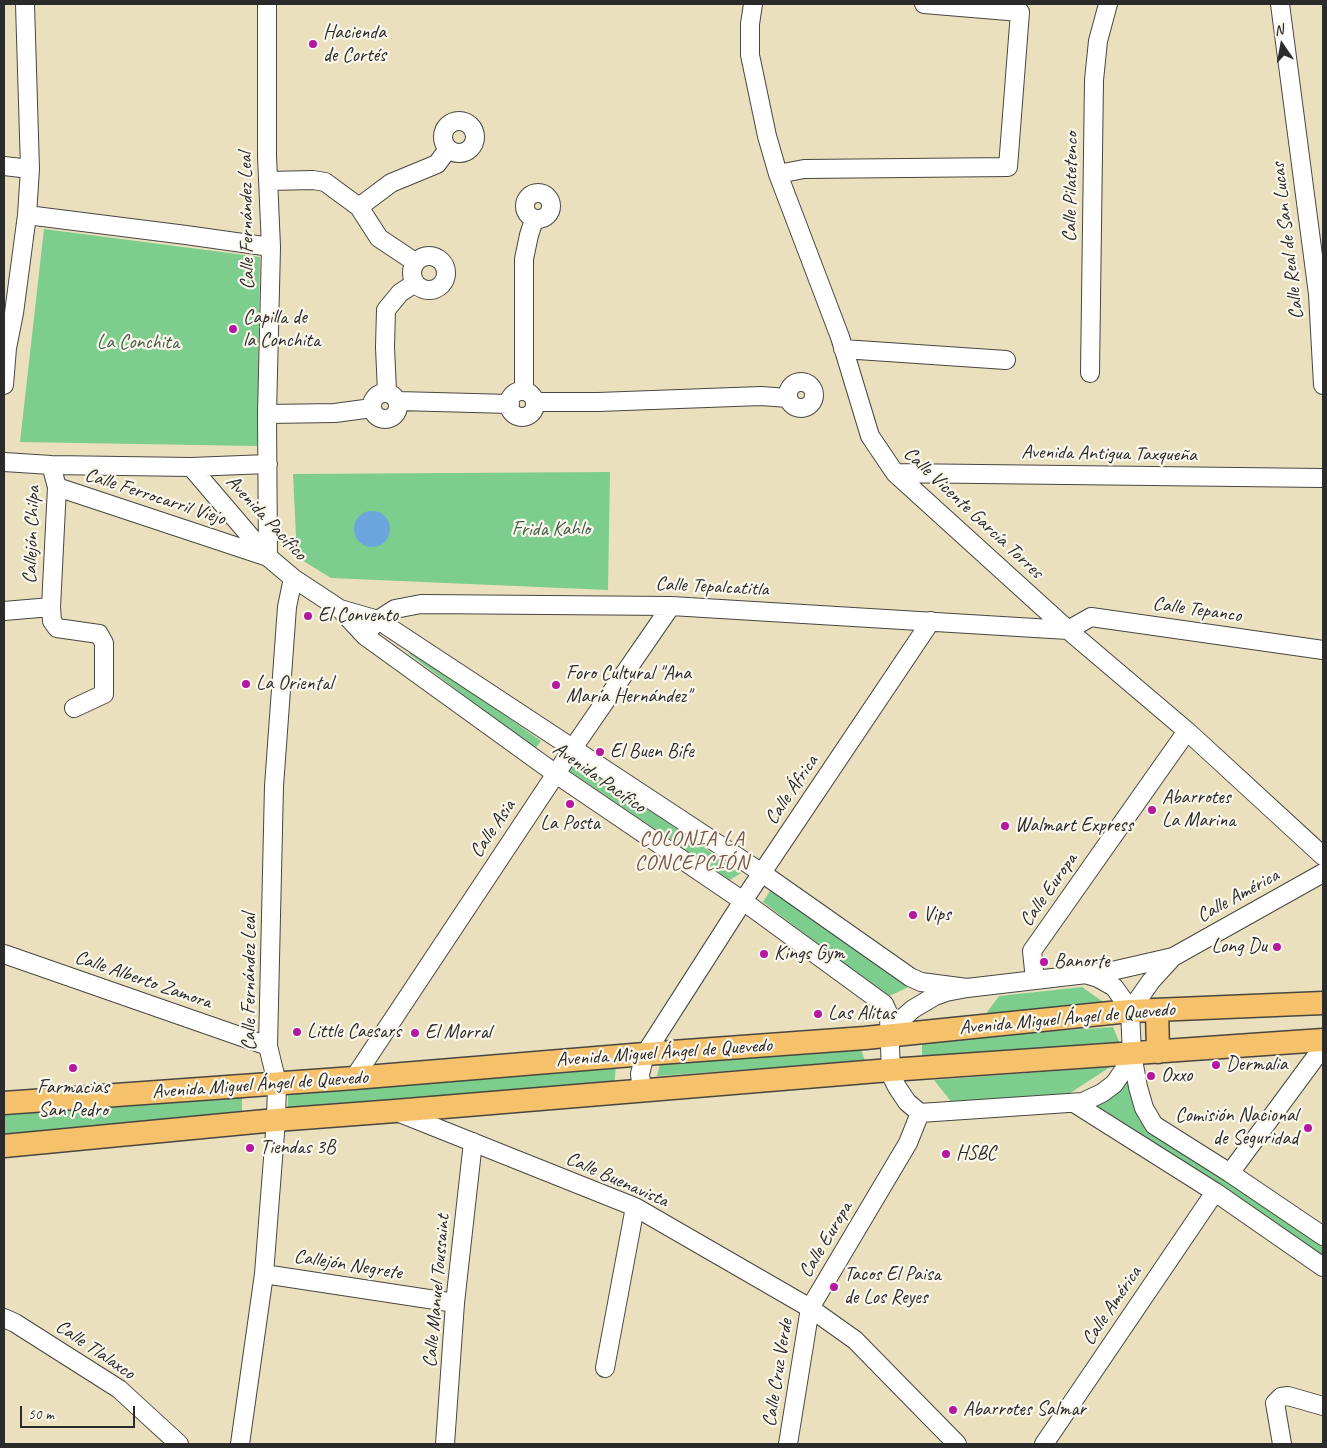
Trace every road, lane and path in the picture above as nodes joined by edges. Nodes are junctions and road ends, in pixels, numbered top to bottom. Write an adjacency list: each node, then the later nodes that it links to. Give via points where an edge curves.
1 (25, 4): 9 (street)
2 (266, 4): 11 (street, Calle Fernández Leal)
3 (753, 4): 10 (street, Calle Vicente García Torres, via 750,55)
4 (924, 4): 10 (street, via 1020,12 1008,167 804,169)
5 (1108, 4): 22 (street, Calle Pilatetenco, via 1098,41 1094,80)
6 (1280, 4): 18 (street, Calle Real de San Lucas)
7 (448, 148): 12 (street, via 437,164 390,183)
8 (4, 166): 9 (street)
9 (30, 169): 13 (street)
10 (778, 174): 20 (street, Calle Vicente García Torres)
11 (268, 181): 12 (street, via 325,182); 15 (street, Calle Fernández Leal)
12 (359, 207): 16 (street, via 379,238)
13 (27, 216): 15 (street); 19 (street, via 14,313)
14 (534, 220): 26 (street, via 524,259)
15 (271, 247): 28 (street, Calle Fernández Leal)
16 (415, 262): 17 (street, via 412,273); 17 (street, via 425,256 436,257 447,270 444,281 436,289 424,290)
17 (415, 283): 25 (street, via 400,293 386,310 385,347)
18 (1320, 294): 24 (street, Calle Real de San Lucas)
19 (5, 348): 23 (street)
20 (843, 348): 21 (street); 33 (street, Calle Vicente García Torres, via 870,436)
21 (1006, 360)
22 (1090, 373)
23 (4, 385)
24 (1323, 385)
25 (392, 396): 26 (street, via 510,404 516,393); 28 (street, via 383,392 375,396 372,408 335,413)
26 (529, 397): 27 (street, via 598,402 762,396)
27 (788, 398)
28 (267, 414): 30 (street, Calle Fernández Leal)
29 (4, 462): 31 (street)
30 (268, 464): 32 (street); 36 (street, Calle Fernández Leal)
31 (51, 465): 32 (street); 35 (street, Callejón Chilpa)
32 (191, 467): 36 (street, Avenida Pacífico)
33 (895, 474): 34 (street, Avenida Antigua Taxqueña); 44 (street, Calle Vicente García Torres)
34 (1323, 478)
35 (57, 487): 36 (street, Calle Ferrocarril Viejo); 39 (street, Callejón Chilpa)
36 (268, 557): 37 (street, Avenida Pacífico)
37 (293, 578): 40 (street, Avenida Pacífico); 65 (street, Calle Fernández Leal, via 287,607 274,786)
38 (671, 606): 42 (street, Calle Tepalcatitla, via 421,604 395,609); 43 (street, Calle Tepalcatitla); 49 (street, Calle Asia)
39 (50, 607): 41 (street); 47 (street, via 52,621 57,628 98,634 104,643 104,694)
40 (340, 609): 42 (street, Avenida Pacífico); 45 (street, Avenida Pacífico)
41 (4, 611)
42 (378, 620): 45 (street, Calle Tepalcatitla); 49 (street, Avenida Pacífico)
43 (931, 621): 44 (street, Calle Tepalcatitla); 52 (street, Calle África)
44 (1068, 630): 46 (street, Calle Tepanco, via 1092,617); 48 (street, Calle Vicente García Torres)
45 (365, 636): 50 (street, Avenida Pacífico)
46 (1323, 650)
47 (74, 708)
48 (1187, 731): 51 (street, Calle Vicente García Torres); 58 (street, Calle Europa, via 1032,951)
49 (573, 748): 50 (street, Calle Asia); 52 (street, Avenida Pacífico)
50 (556, 774): 54 (street, Avenida Pacífico); 71 (street, Calle Asia)
51 (1323, 856)
52 (762, 873): 54 (street, Calle África); 59 (street, Avenida Pacífico, via 910,977 921,982)
53 (1323, 873): 56 (street, Calle América)
54 (743, 902): 63 (street, Avenida Pacífico, via 884,1004 889,1015); 68 (street, Calle África)
55 (4, 954): 65 (street, Calle Alberto Zamora)
56 (1173, 957): 57 (street, Calle América); 62 (street, Calle América)
57 (1085, 975): 58 (street, Calle América); 62 (street, Calle América, via 1114,987)
58 (1035, 980): 59 (street, Calle América)
59 (967, 988): 63 (street, Calle América, via 941,993 918,1006 896,1024)
60 (1323, 1003): 61 (main road, Avenida Miguel Ángel de Quevedo)
61 (1157, 1010): 62 (main road, Avenida Miguel Ángel de Quevedo); 67 (main road)
62 (1130, 1011): 63 (main road, Avenida Miguel Ángel de Quevedo); 69 (street)
63 (889, 1036): 68 (main road, Avenida Miguel Ángel de Quevedo); 70 (street, Avenida Pacífico)
64 (1323, 1040): 67 (main road, Avenida Miguel Ángel de Quevedo)
65 (268, 1046): 72 (street, Calle Fernández Leal)
66 (1323, 1047): 81 (street)
67 (1158, 1052): 69 (main road, Avenida Miguel Ángel de Quevedo)
68 (645, 1054): 71 (main road, Avenida Miguel Ángel de Quevedo); 73 (street, Calle África, via 640,1074)
69 (1132, 1054): 70 (main road, Avenida Miguel Ángel de Quevedo); 75 (street, Avenida Miguel Ángel de Quevedo, via 1123,1072 1108,1089 1090,1100); 81 (street, via 1144,1108 1154,1125)
70 (890, 1070): 73 (main road, Avenida Miguel Ángel de Quevedo); 77 (street, via 900,1092)
71 (354, 1078): 72 (main road, Avenida Miguel Ángel de Quevedo)
72 (277, 1083): 74 (main road, Avenida Miguel Ángel de Quevedo); 78 (street, Calle Fernández Leal)
73 (642, 1091): 76 (main road, Avenida Miguel Ángel de Quevedo)
74 (4, 1103)
75 (1074, 1103): 77 (street, Avenida Miguel Ángel de Quevedo); 82 (street)
76 (395, 1111): 78 (main road, Avenida Miguel Ángel de Quevedo); 79 (street, Calle Buenavista)
77 (920, 1113): 88 (street, Calle Europa, via 908,1143)
78 (276, 1120): 80 (main road, Avenida Miguel Ángel de Quevedo); 86 (street, Calle Fernández Leal)
79 (473, 1142): 83 (street, Calle Buenavista); 87 (street, Calle Manuel Toussaint)
80 (4, 1146)
81 (1230, 1173): 84 (street)
82 (1215, 1192): 85 (street); 98 (street, Calle América)
83 (635, 1207): 88 (street, Calle Buenavista); 90 (street)
84 (1323, 1236)
85 (1323, 1267)
86 (264, 1274): 87 (street, Callejón Negrete); 94 (street, Calle Fernández Leal)
87 (455, 1303): 95 (street, Calle Manuel Toussaint)
88 (810, 1308): 96 (street, Calle Cruz Verde); 97 (street, Calle Buenavista, via 855,1340)
89 (4, 1318): 92 (street, Calle Tlalaxco, via 118,1389)
90 (605, 1368)
91 (1323, 1406): 99 (street, via 1281,1397 1275,1403)
92 (179, 1444): 93 (street)
93 (184, 1444)
94 (240, 1444)
95 (445, 1444)
96 (788, 1444)
97 (957, 1444)
98 (1044, 1444)
99 (1282, 1444)

